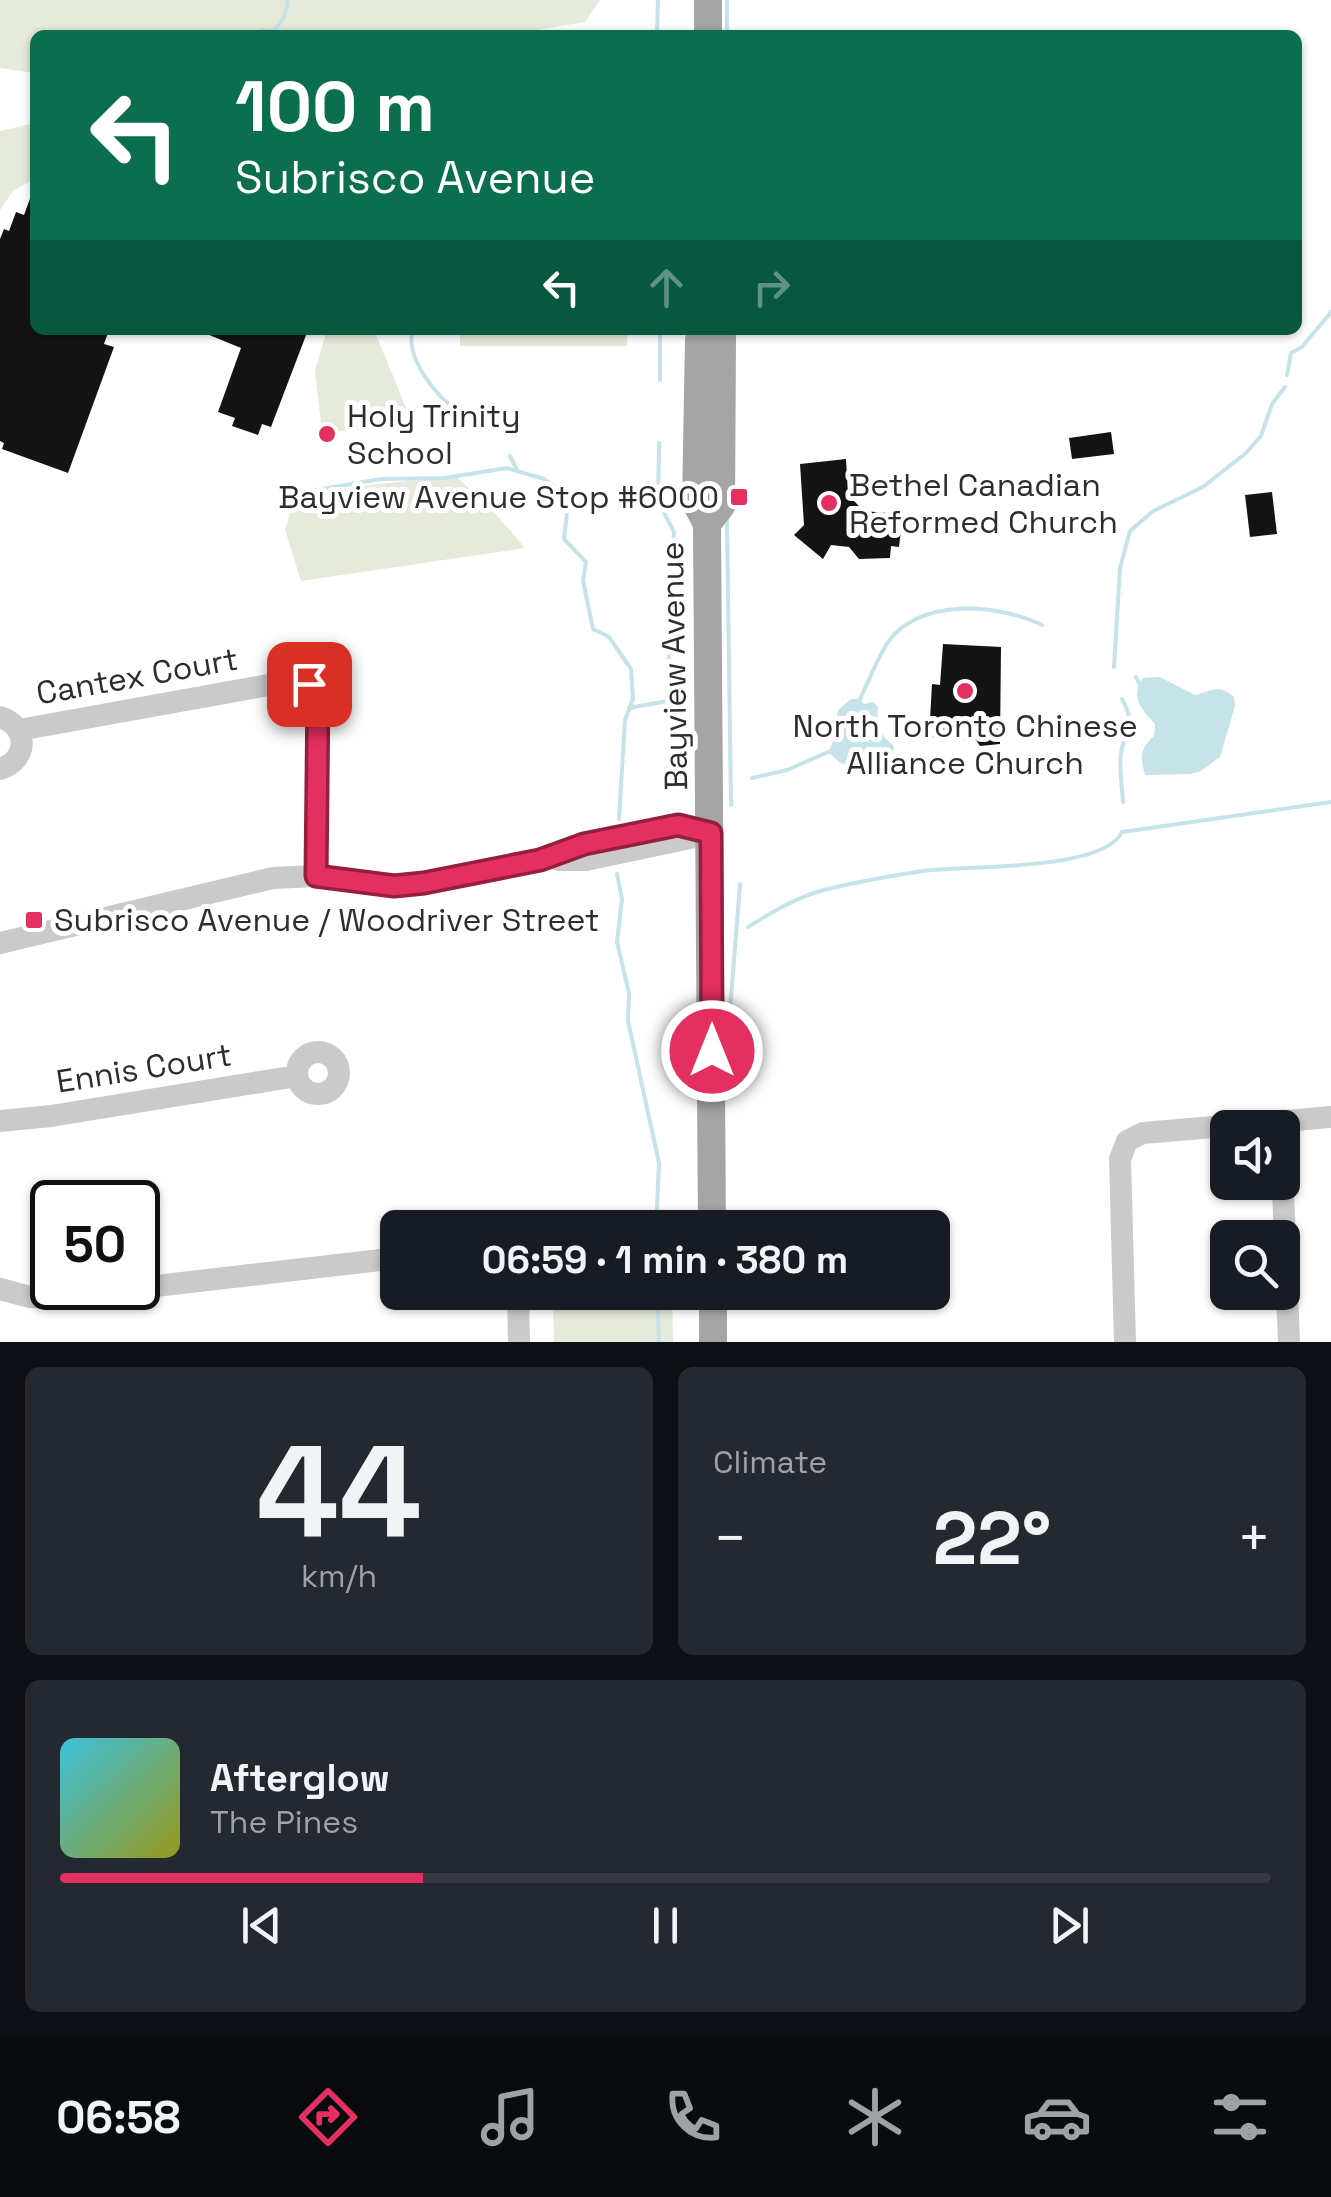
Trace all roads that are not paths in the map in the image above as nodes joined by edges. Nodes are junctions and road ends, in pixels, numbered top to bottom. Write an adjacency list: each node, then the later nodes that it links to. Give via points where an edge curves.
1 (708, 0): 2 (main road)
2 (708, 30)
3 (702, 335): 5 (main road, Bayview Avenue, via 696,503)
4 (721, 335): 5 (main road, Bayview Avenue, via 721,506)
5 (707, 524): 8 (main road, Bayview Avenue)
6 (10, 724): 7 (street, Cantex Court, via 22,738 20,756); 9 (street, Cantex Court, via 296,680 309,684 318,692)
7 (0, 769)
8 (711, 833): 9 (street, via 586,860 540,860 409,885); 17 (main road, Bayview Avenue)
9 (316, 876): 10 (street, via 274,878)
10 (0, 943)
11 (298, 1076): 13 (street, Ennis Court)
12 (1331, 1117): 14 (street)
13 (0, 1120)
14 (1300, 1121)
15 (1210, 1129): 24 (street, via 1141,1133 1126,1142 1120,1159)
16 (1283, 1200): 25 (street)
17 (712, 1210)
18 (380, 1260): 19 (street, via 51,1298)
19 (0, 1289)
20 (518, 1310): 22 (street)
21 (713, 1310): 23 (main road)
22 (519, 1342)
23 (713, 1342)
24 (1125, 1342)
25 (1289, 1342)

